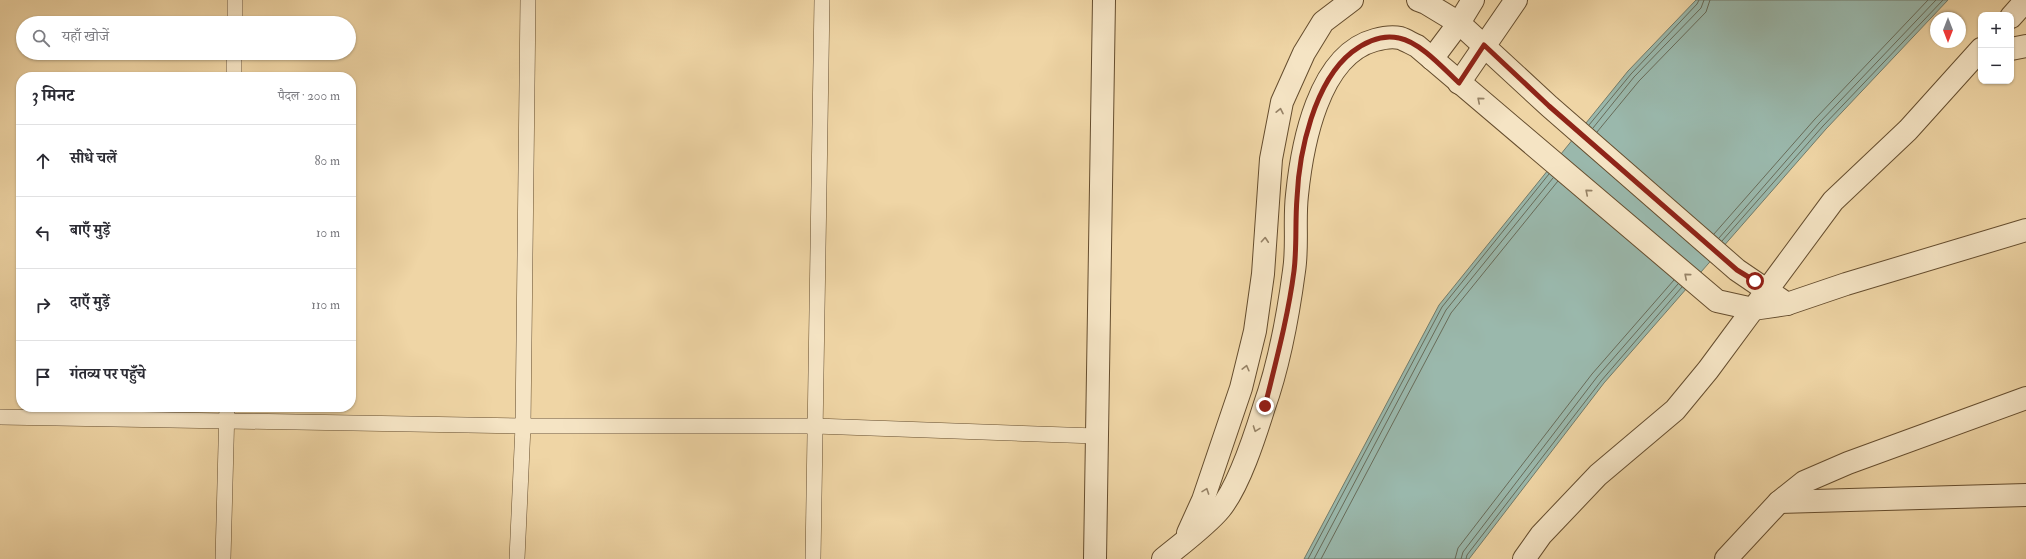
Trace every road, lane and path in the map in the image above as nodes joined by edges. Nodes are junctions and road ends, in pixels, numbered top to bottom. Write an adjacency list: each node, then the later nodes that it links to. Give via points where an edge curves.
1 (236, 0): 11 (lane)
2 (528, 0): 28 (lane)
3 (822, 0): 29 (lane)
4 (1104, 0): 30 (street)
5 (1352, 0): 33 (street, one-way to 5, via 1218,458 1241,388 1255,331 1263,274 1270,159 1282,102 1304,53 1323,22)
6 (1418, 0): 12 (street)
7 (1473, 0): 12 (street)
8 (1516, 0): 13 (street)
9 (2026, 0): 10 (street)
10 (2014, 13)
11 (235, 16)
12 (1459, 23): 13 (street); 17 (street)
13 (1484, 45): 20 (street); 22 (street, via 1549,106 1737,270)
14 (2026, 46): 15 (street)
15 (2014, 48)
16 (1978, 54): 22 (street, via 1908,130 1833,201)
17 (1432, 59): 20 (street); 33 (street, one-way to 33, via 1417,46 1399,38 1382,38 1363,43 1342,60 1328,81 1315,109 1303,149 1297,197 1294,269 1285,324 1265,406 1240,474 1220,509)
18 (234, 60): 19 (lane)
19 (234, 72)
20 (1459, 83): 24 (street, one-way to 20, via 1717,301)
21 (2026, 230): 23 (street)
22 (1766, 290): 23 (street); 24 (street)
23 (1787, 304): 24 (street)
24 (1753, 309): 39 (street, via 1675,410 1598,475 1541,535)
25 (2026, 398): 32 (street, via 1848,463 1804,482)
26 (227, 414): 27 (lane); 28 (lane); 34 (lane)
27 (0, 417)
28 (523, 426): 29 (lane); 35 (lane)
29 (815, 426): 30 (lane); 36 (lane)
30 (1096, 436): 37 (street)
31 (2026, 495): 32 (street)
32 (1779, 502): 40 (street)
33 (1185, 540): 38 (street)
34 (223, 559)
35 (517, 559)
36 (813, 559)
37 (1095, 559)
38 (1163, 559)
39 (1524, 559)
40 (1726, 559)

